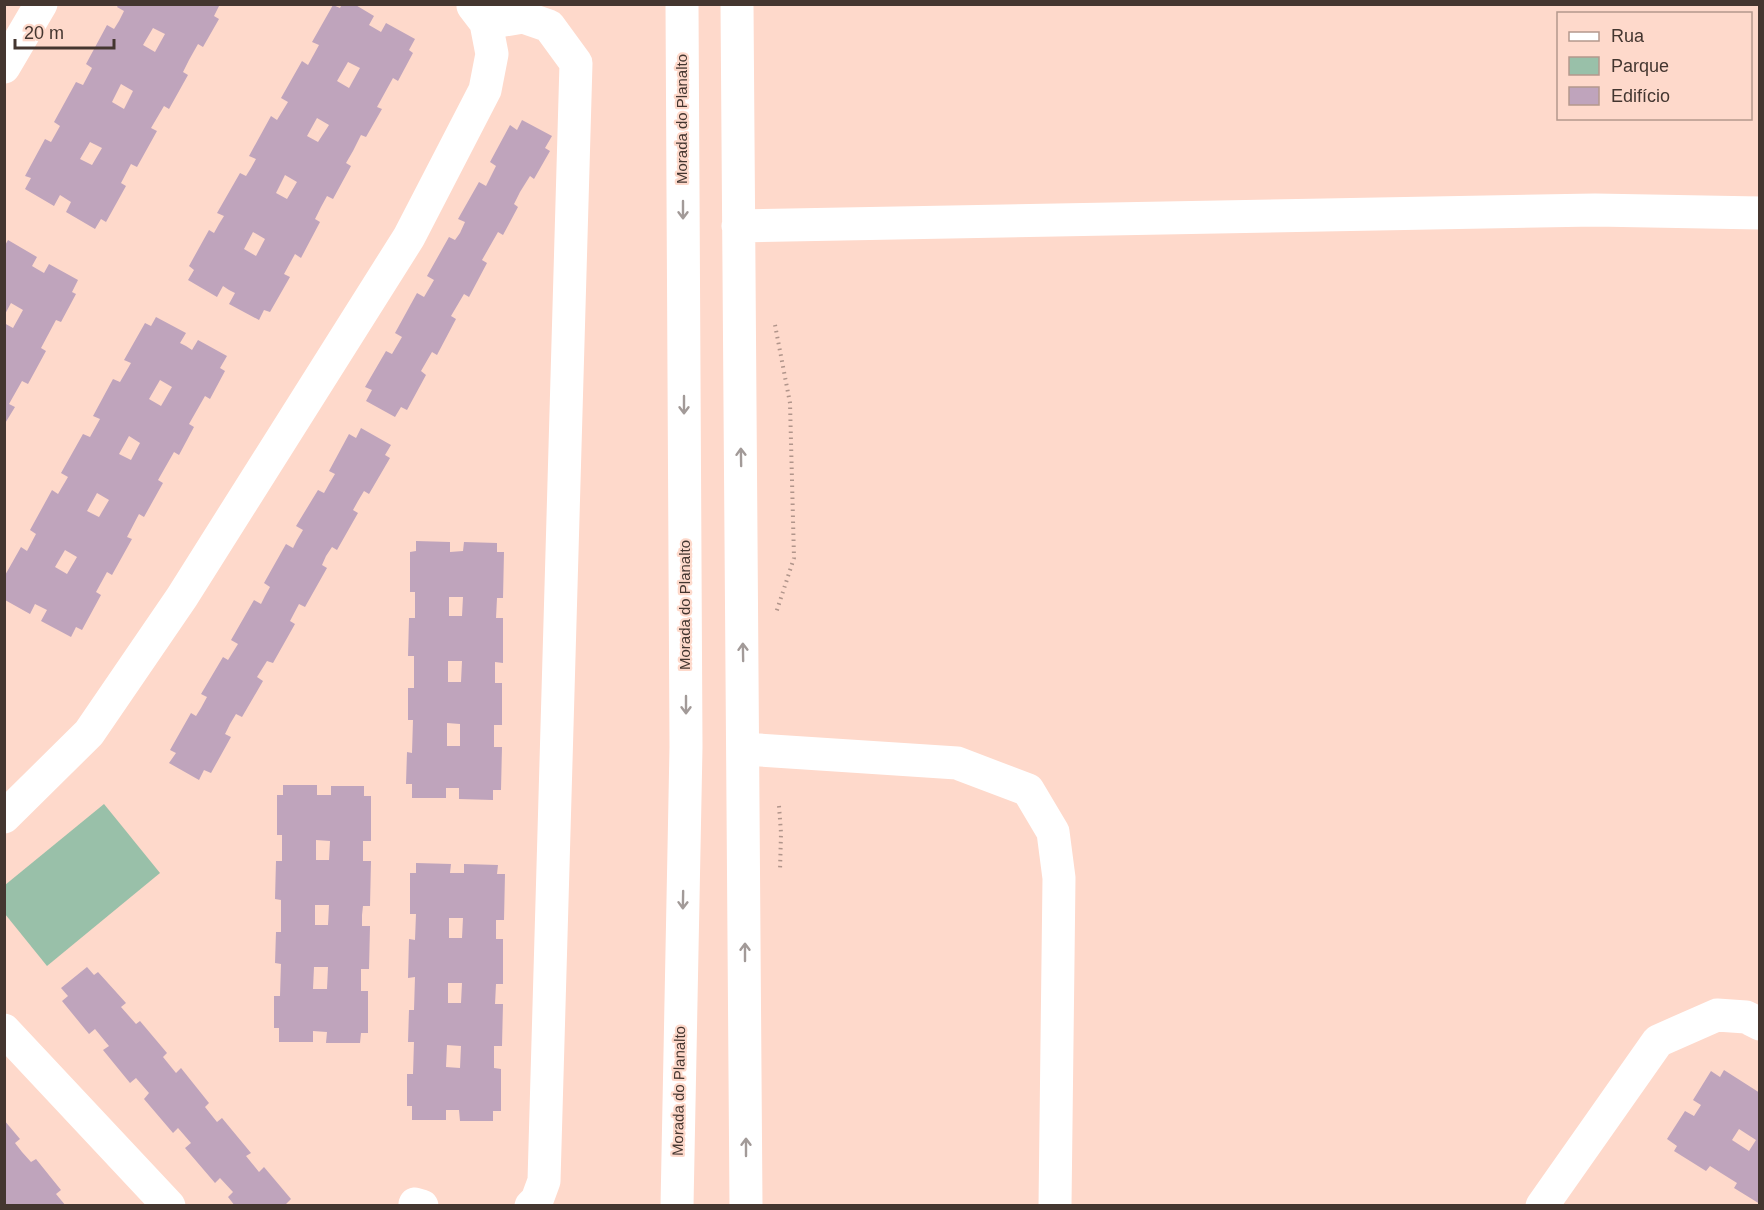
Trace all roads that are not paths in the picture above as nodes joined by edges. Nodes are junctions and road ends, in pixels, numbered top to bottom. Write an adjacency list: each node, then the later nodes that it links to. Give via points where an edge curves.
1 (41, 4): 5 (street)
2 (682, 4): 14 (street, Morada do Planalto, one-way to 14, via 686,747)
3 (737, 4): 7 (street)
4 (479, 14): 9 (street, via 492,54 485,90 409,237 182,597 89,733); 13 (street, via 522,16 549,26 576,63 544,1181)
5 (4, 67)
6 (1760, 213): 7 (street, via 1595,210)
7 (738, 226): 8 (street, one-way to 7)
8 (744, 748): 15 (street, one-way to 8); 16 (street, via 957,763 1028,790 1053,832 1059,878)
9 (4, 817)
10 (1760, 1024): 17 (street, via 1746,1017 1716,1015 1658,1041)
11 (4, 1030): 12 (street)
12 (169, 1206)
13 (531, 1206)
14 (677, 1206)
15 (746, 1206)
16 (1055, 1206)
17 (1542, 1206)

